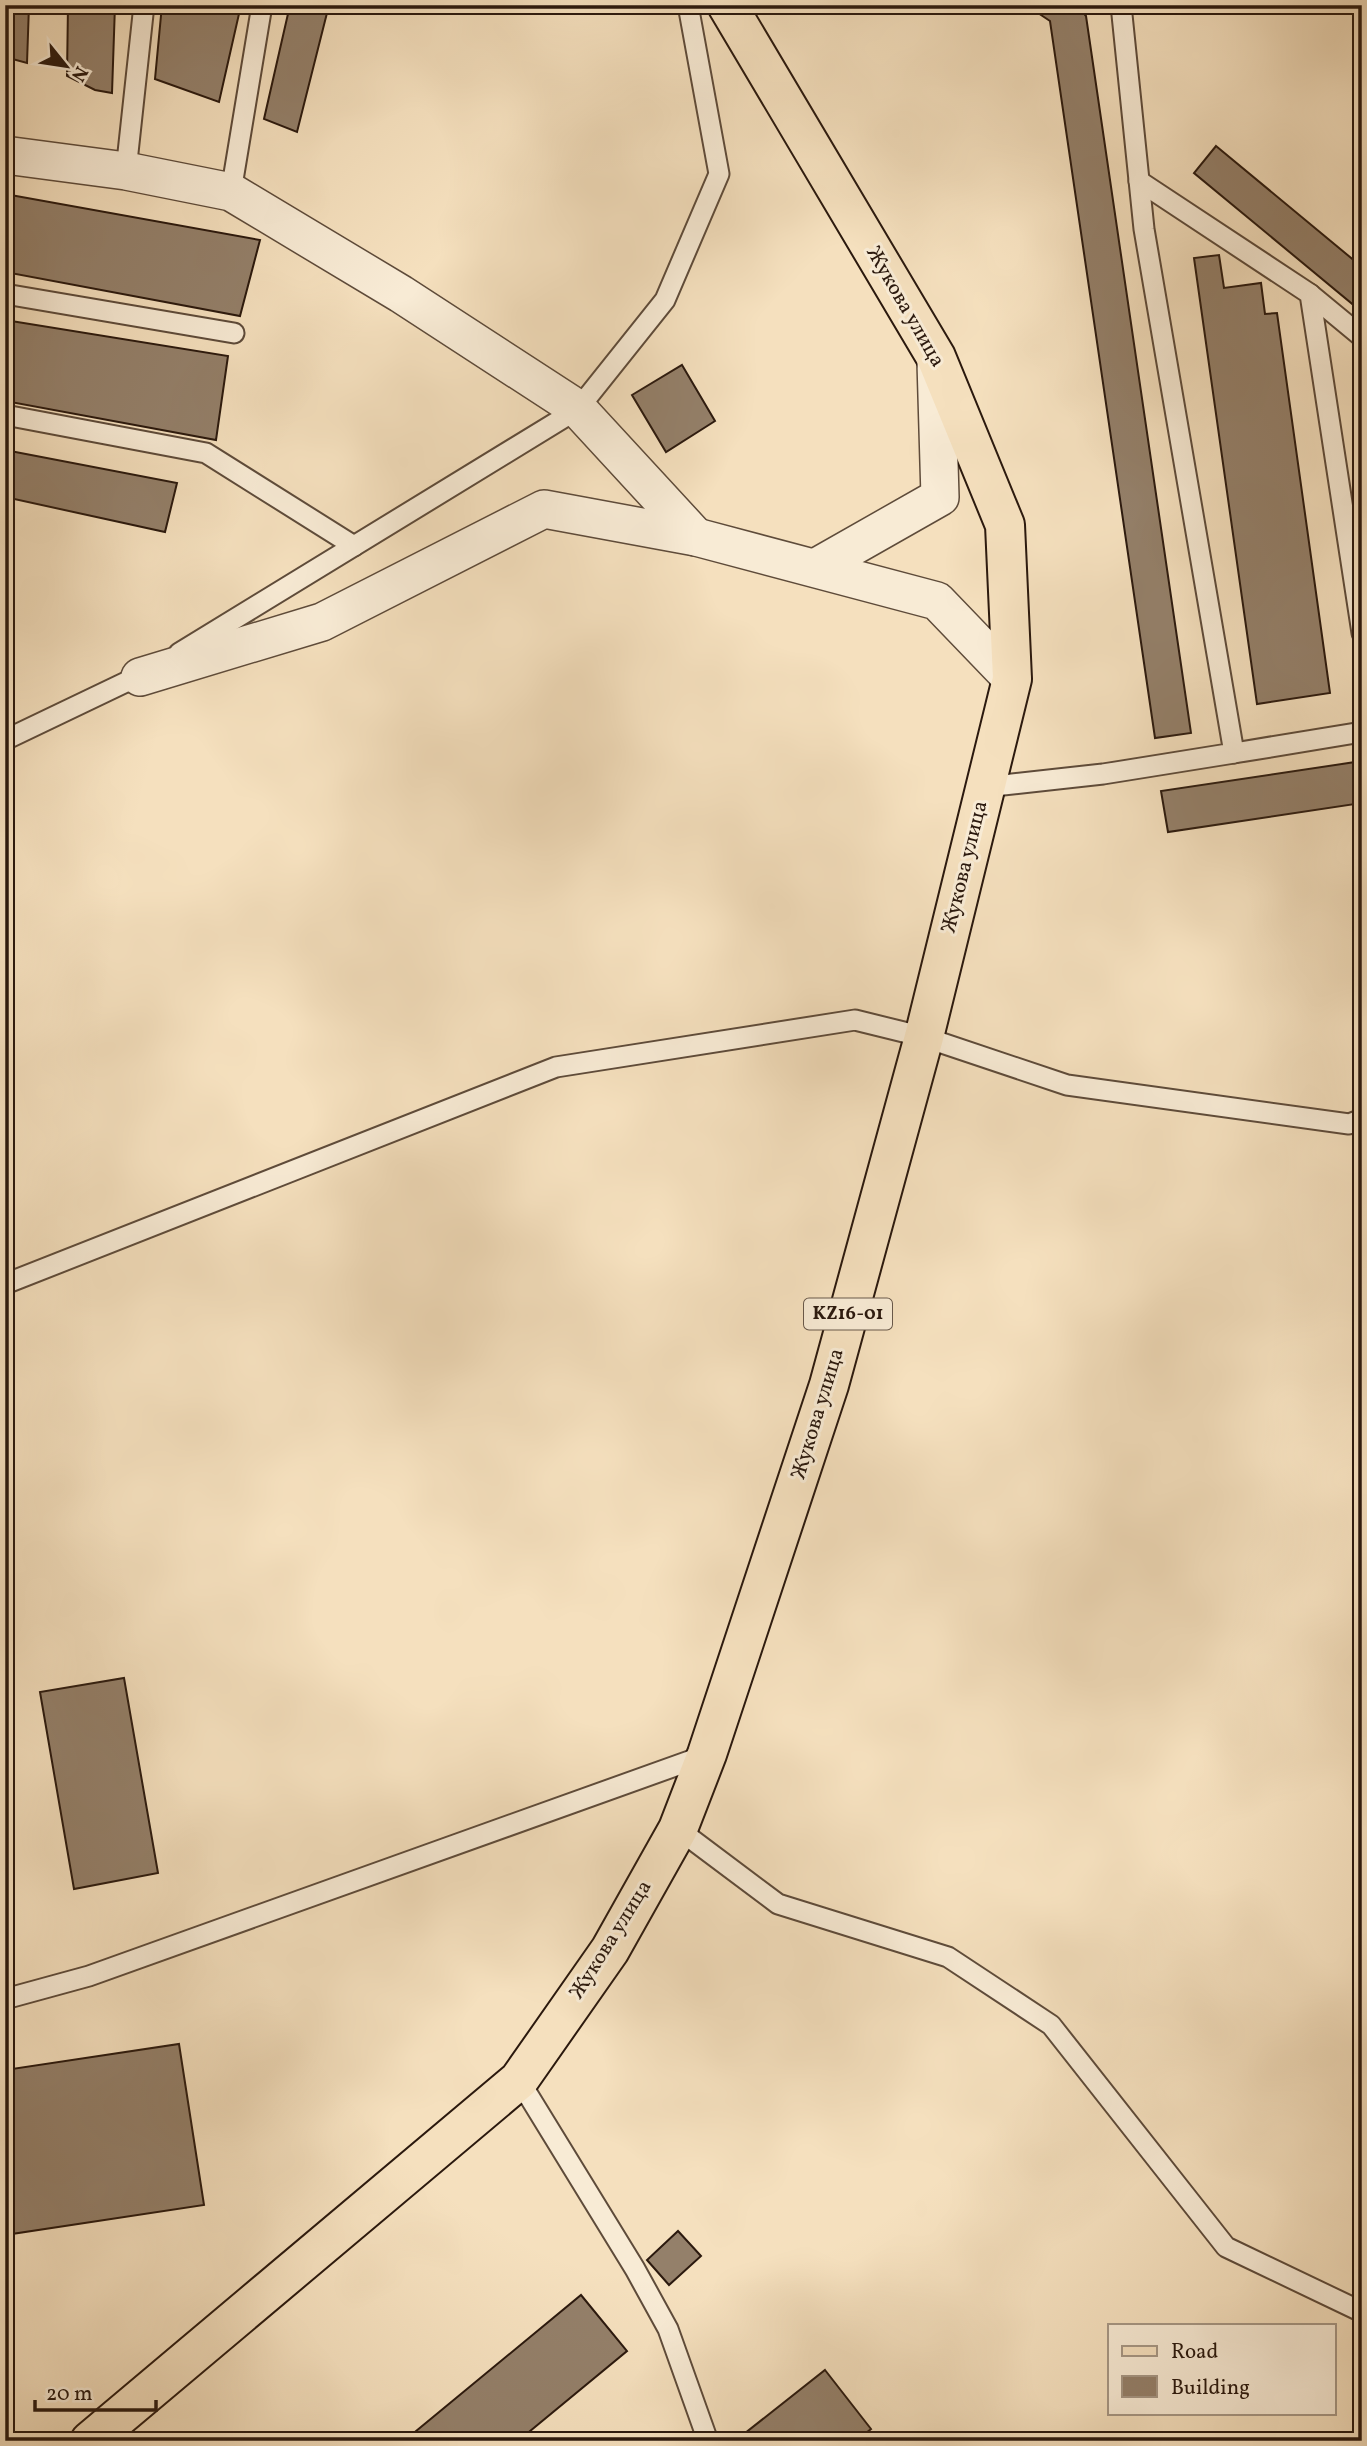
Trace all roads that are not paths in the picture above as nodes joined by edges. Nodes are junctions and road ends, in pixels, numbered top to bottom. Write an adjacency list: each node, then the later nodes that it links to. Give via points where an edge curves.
1 (145, 5): 7 (lane)
2 (262, 5): 9 (lane)
3 (688, 5): 15 (lane, via 719,174 665,300)
4 (727, 5): 14 (main road, Жукова улица / KZ16-01)
5 (1121, 5): 8 (lane)
6 (5, 155): 7 (street)
7 (126, 171): 9 (street)
8 (1139, 181): 11 (lane); 25 (lane)
9 (231, 192): 15 (street, via 401,294)
10 (5, 294): 12 (lane)
11 (1310, 294): 13 (lane); 20 (lane)
12 (234, 333)
13 (1362, 337)
14 (936, 357): 19 (street, via 940,497); 22 (main road, Жукова улица / KZ16-01, via 1005,525)
15 (578, 409): 17 (street); 18 (lane)
16 (5, 415): 18 (lane, via 206,453)
17 (696, 537): 19 (street); 21 (street, via 544,509 322,622)
18 (354, 546): 21 (lane)
19 (815, 568): 22 (street, via 937,601)
20 (1362, 633)
21 (140, 677): 24 (lane)
22 (1012, 679): 26 (main road, Жукова улица / KZ16-01)
23 (1362, 732): 25 (lane)
24 (5, 740)
25 (1234, 753): 26 (lane)
26 (985, 787): 27 (main road, Жукова улица / KZ16-01)
27 (924, 1037): 28 (lane, via 1067,1085 1349,1124); 29 (lane, via 855,1020 556,1067); 30 (main road, Жукова улица / KZ16-01, via 829,1385)
28 (1362, 1119)
29 (5, 1284)
30 (707, 1754): 31 (main road, Жукова улица / KZ16-01); 32 (lane, via 89,1976)
31 (678, 1829): 33 (main road, Жукова улица / KZ16-01, via 610,1950); 34 (lane, via 778,1904 948,1957 1051,2025 1226,2247)
32 (5, 1999)
33 (519, 2080): 35 (main road, Жукова улица / KZ16-01); 36 (lane, via 668,2329)
34 (1362, 2312)
35 (90, 2441)
36 (708, 2441)

